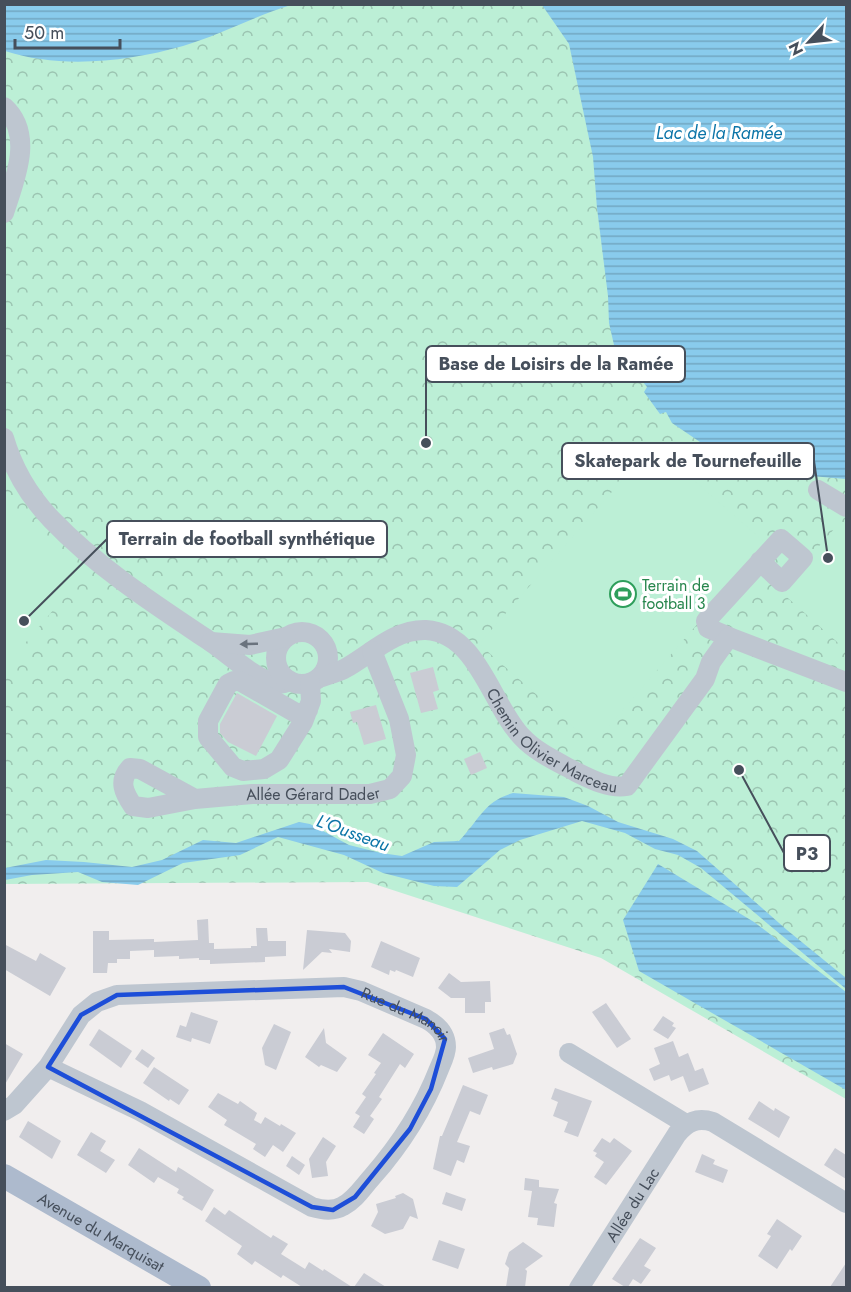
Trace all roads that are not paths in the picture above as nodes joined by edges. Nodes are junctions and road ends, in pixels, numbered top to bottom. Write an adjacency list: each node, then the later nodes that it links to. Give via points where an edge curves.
1 (4, 107): 2 (street, via 16,122 20,150)
2 (4, 213)
3 (4, 438): 9 (street, via 12,462 36,502 67,535 152,602)
4 (818, 490): 5 (street)
5 (846, 507)
6 (760, 561): 8 (street, via 706,621 708,628)
7 (286, 637): 9 (street, one-way to 9, via 250,645); 10 (street, via 307,632); 12 (street, via 277,649 280,671)
8 (729, 637): 11 (street, Chemin Olivier Marceau, via 711,662 705,679 627,786 615,788 581,775 522,738 459,642 426,630 389,640); 13 (street)
9 (211, 642): 12 (street, via 272,683)
10 (325, 645): 11 (street, via 342,657); 12 (street, via 327,666)
11 (368, 654): 12 (street, Chemin Olivier Marceau, via 343,670); 15 (street, Allée Gérard Dader, via 399,719 406,756 402,776 390,789 370,794 252,794)
12 (306, 681): 14 (street, via 311,701)
13 (846, 682)
14 (308, 710): 14 (street, via 279,760 264,769 243,771 233,767 208,736 207,722 228,684 234,681 296,713)
15 (195, 799)
16 (569, 1053): 19 (street)
17 (48, 1067): 17 (street, Rue du Manoir, via 140,1111 312,1207 333,1210 355,1197 395,1151 423,1107 446,1047 442,1033 426,1019 344,987 117,995 97,1002 81,1015); 18 (street, Rue du Manoir)
18 (4, 1111)
19 (686, 1124): 21 (street, via 704,1119 713,1122); 23 (street, Allée du Lac)
20 (4, 1176): 22 (main road, Avenue du Marquisat)
21 (846, 1203)
22 (199, 1287)
23 (579, 1287)

